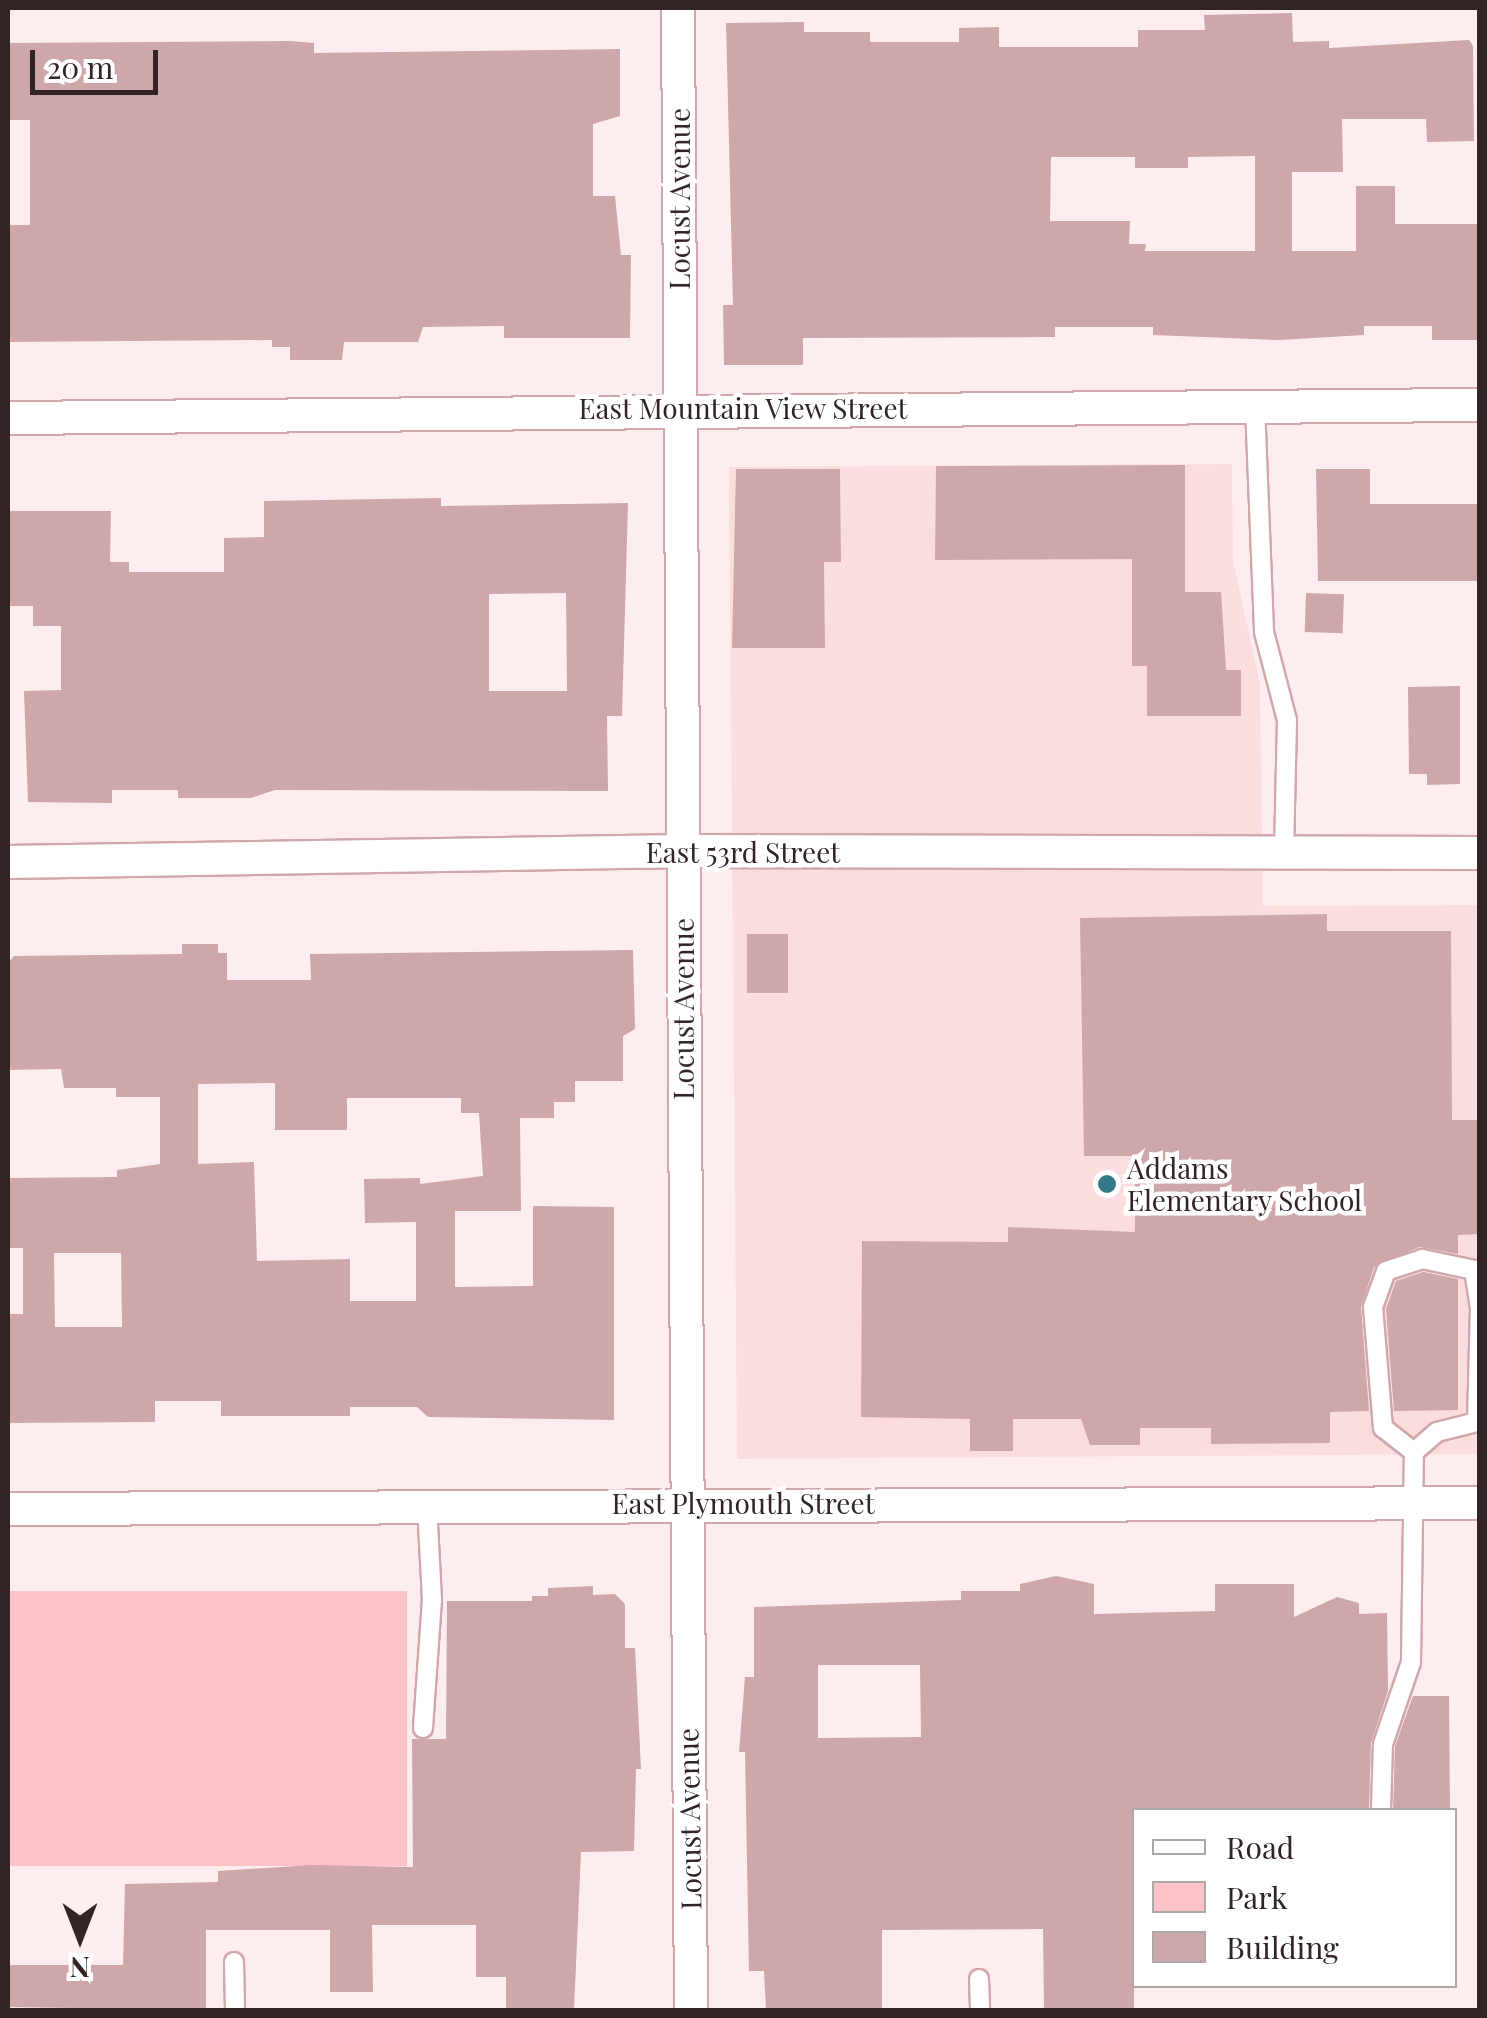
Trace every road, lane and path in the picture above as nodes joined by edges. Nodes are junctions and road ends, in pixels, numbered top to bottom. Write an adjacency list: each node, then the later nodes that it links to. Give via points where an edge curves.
1 (678, 8): 4 (street, Locust Avenue)
2 (1480, 405): 3 (street, East Mountain View Street)
3 (1255, 406): 4 (street, East Mountain View Street); 7 (lane, via 1264,632 1287,720)
4 (680, 408): 5 (street, East Mountain View Street); 6 (street, Locust Avenue)
5 (8, 418)
6 (682, 851): 7 (street, East 53rd Street); 9 (street, East 53rd Street); 12 (street, Locust Avenue)
7 (1284, 852): 8 (street, East 53rd Street)
8 (1480, 853)
9 (8, 862)
10 (1480, 1308): 11 (lane, via 1476,1422 1437,1432); 11 (lane, via 1474,1270 1422,1259 1386,1272 1373,1307 1383,1428)
11 (1414, 1452): 13 (lane)
12 (686, 1502): 13 (street, East Plymouth Street); 15 (street, East Plymouth Street); 22 (street, Locust Avenue)
13 (1409, 1503): 14 (street, East Plymouth Street); 18 (lane, via 1410,1662 1383,1744)
14 (1480, 1503)
15 (427, 1505): 16 (street, East Plymouth Street); 17 (lane, via 432,1600)
16 (8, 1508)
17 (423, 1728)
18 (1380, 1808)
19 (234, 1962): 21 (lane)
20 (979, 1979): 23 (lane)
21 (236, 2010)
22 (692, 2010)
23 (980, 2010)

